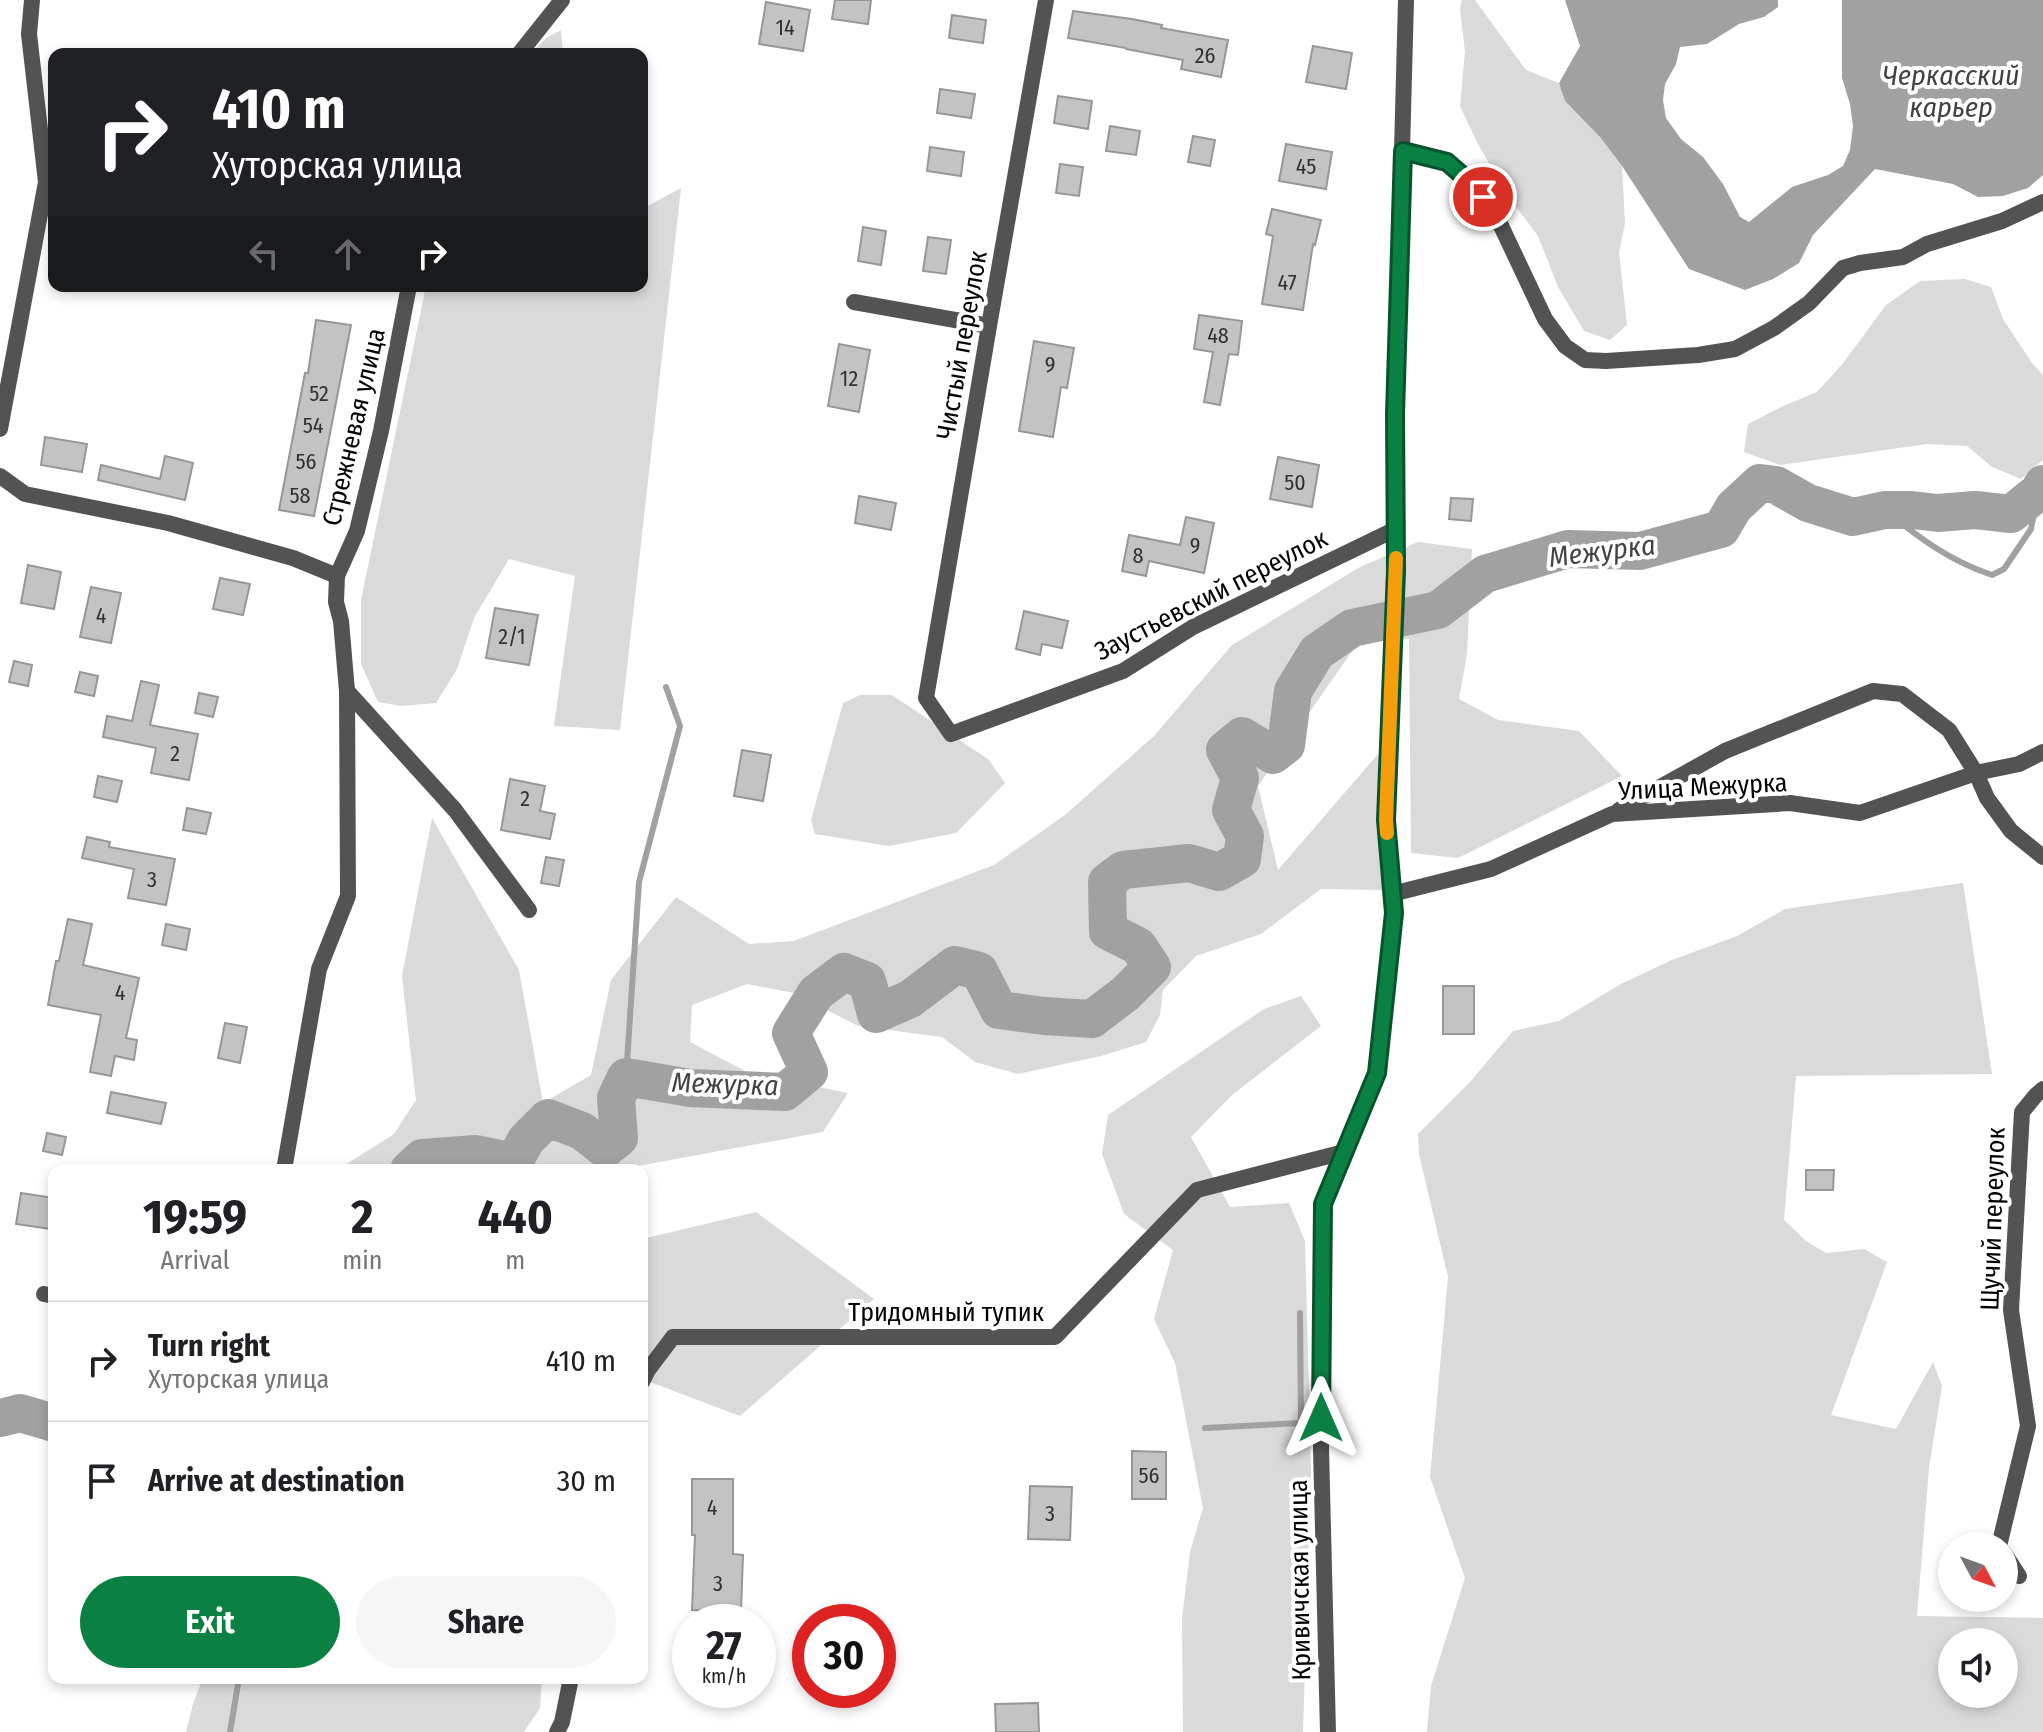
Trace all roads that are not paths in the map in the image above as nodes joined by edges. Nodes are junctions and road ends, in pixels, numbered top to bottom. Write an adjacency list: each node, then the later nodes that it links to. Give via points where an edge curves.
1 (32, 0): 11 (street, via 29,34 46,182)
2 (562, 0): 5 (street)
3 (1046, 0): 10 (street, Чистый переулок)
4 (1406, 0): 6 (street, Кривичская улица)
5 (524, 48)
6 (1403, 151): 7 (street, via 1447,162 1471,183 1494,211 1545,319 1565,346 1585,360 1735,349 1809,303 1843,268 1903,257); 13 (street, Кривичская улица)
7 (2043, 202)
8 (408, 292): 14 (street, Стрежневая улица, via 357,531)
9 (854, 302): 10 (street)
10 (989, 326): 16 (street, Чистый переулок)
11 (0, 429)
12 (0, 476): 14 (street, via 25,494 168,523 293,558)
13 (1396, 529): 16 (street, Заустьевский переулок, via 1193,627 1123,671 951,734); 21 (street, Кривичская улица, via 1386,820)
14 (337, 576): 15 (street)
15 (347, 691): 22 (street, via 455,810); 25 (street, via 348,896 319,969)
16 (926, 698)
17 (2043, 752): 18 (street, Улица Межурка, via 2019,764)
18 (1976, 773): 19 (street, Улица Межурка, via 1860,813 1790,803); 19 (street, via 1949,730 1924,709 1902,694 1873,691 1725,751); 20 (street, via 2011,831)
19 (1612, 814): 21 (street, Улица Межурка, via 1491,869)
20 (2043, 857)
21 (1392, 894): 24 (street, Кривичская улица, via 1377,1073)
22 (529, 910)
23 (2043, 1089): 27 (street, Щучий переулок, via 2022,1112 2011,1310 2028,1426)
24 (1344, 1152): 26 (street, Тридомный тупик, via 1197,1190 1055,1337 673,1337); 30 (street, Кривичская улица, via 1323,1204 1321,1448)
25 (285, 1164)
26 (648, 1370)
27 (2002, 1532)
28 (570, 1684): 29 (street)
29 (557, 1732)
30 (1328, 1732)

